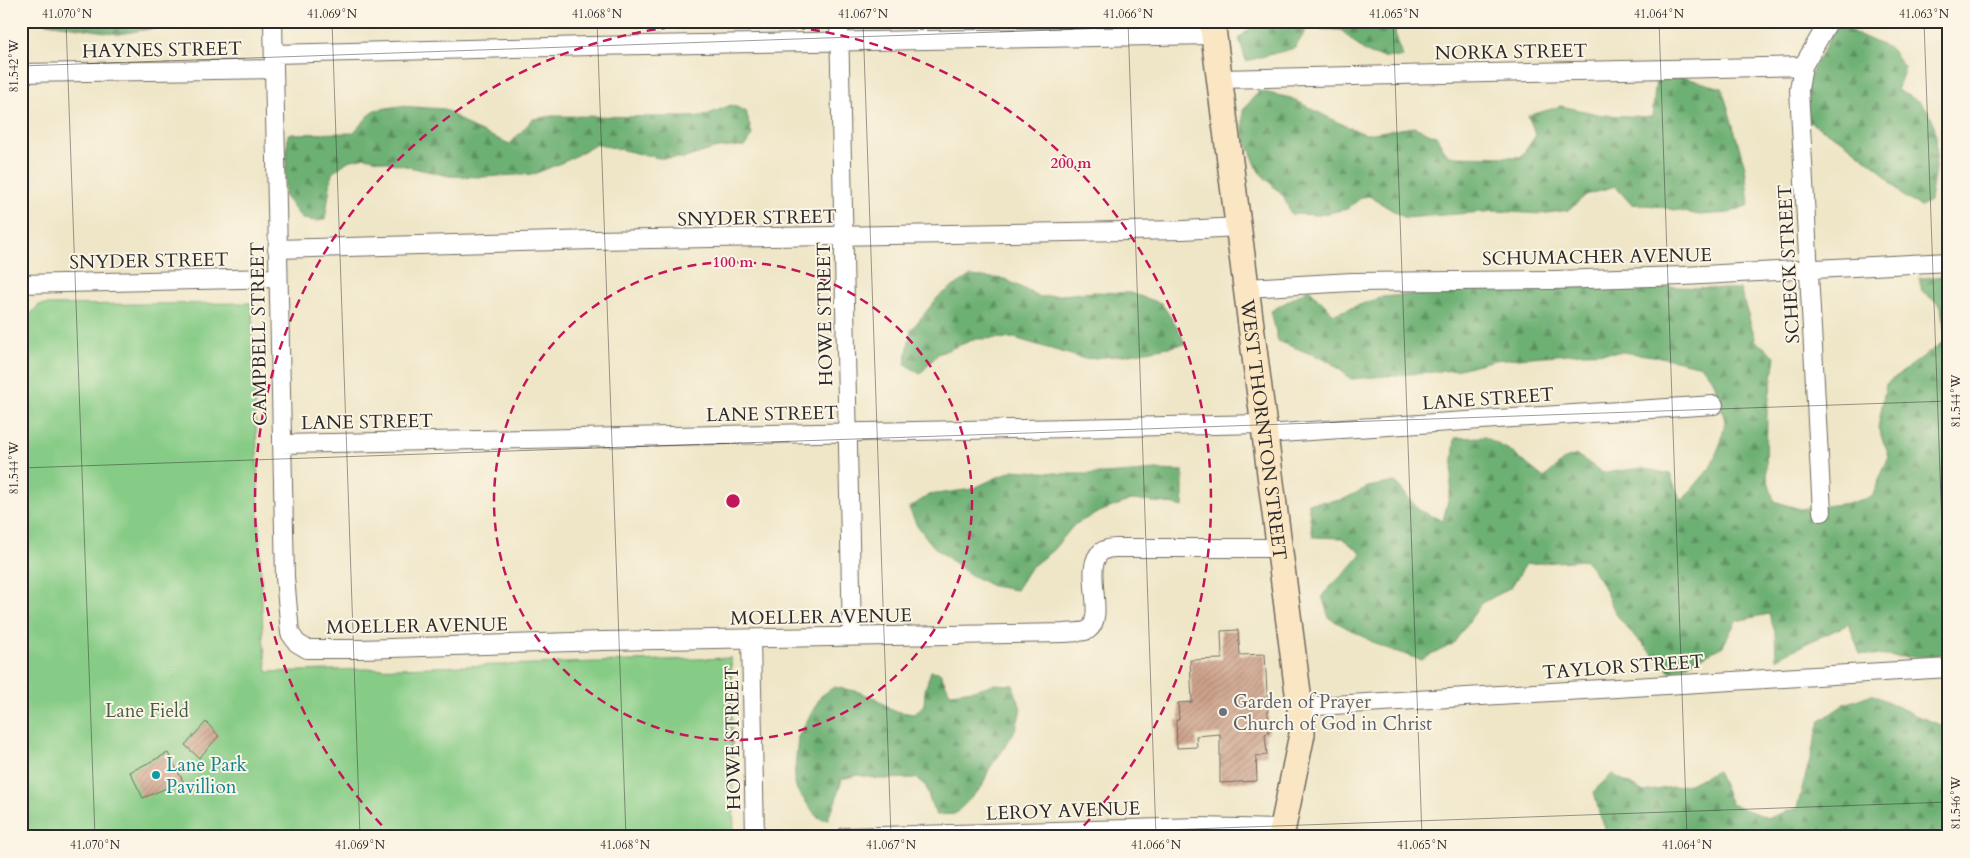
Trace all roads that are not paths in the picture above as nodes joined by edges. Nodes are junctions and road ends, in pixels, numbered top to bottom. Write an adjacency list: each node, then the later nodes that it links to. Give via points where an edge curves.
1 (273, 21): 6 (street, CAMPBELL STREET)
2 (839, 21): 5 (street, HOWE STREET)
3 (1829, 21): 7 (street, SCHECK STREET)
4 (1213, 28): 5 (street, HAYNES STREET); 9 (main road, WEST THORNTON STREET)
5 (839, 42): 6 (street, HAYNES STREET); 11 (street, HOWE STREET)
6 (274, 61): 8 (street, HAYNES STREET); 12 (street, CAMPBELL STREET)
7 (1803, 66): 9 (street, NORKA STREET); 14 (street, SCHECK STREET, via 1800,90)
8 (21, 73)
9 (1219, 78): 10 (main road, WEST THORNTON STREET)
10 (1238, 227): 11 (street, SNYDER STREET); 17 (main road, WEST THORNTON STREET)
11 (844, 236): 12 (street, SNYDER STREET); 20 (street, HOWE STREET)
12 (277, 249): 15 (street, CAMPBELL STREET)
13 (1949, 262): 14 (street, SCHUMACHER AVENUE)
14 (1810, 269): 17 (street, SCHUMACHER AVENUE, via 1564,280 1352,282); 22 (street, SCHECK STREET)
15 (278, 278): 16 (street, SNYDER STREET); 21 (street, CAMPBELL STREET)
16 (21, 284)
17 (1246, 288): 19 (main road, WEST THORNTON STREET)
18 (1714, 405): 19 (street, LANE STREET)
19 (1264, 429): 20 (street, LANE STREET); 23 (main road, WEST THORNTON STREET)
20 (847, 433): 21 (street, LANE STREET); 24 (street, HOWE STREET)
21 (282, 444): 26 (street, CAMPBELL STREET, via 290,633)
22 (1822, 512)
23 (1279, 548): 24 (street, MOELLER AVENUE, via 1116,548 1100,552 1094,569 1095,611 1092,624 1084,631); 28 (main road, WEST THORNTON STREET)
24 (852, 636): 25 (street, MOELLER AVENUE)
25 (751, 639): 26 (street, MOELLER AVENUE, via 361,649 306,648); 30 (street, HOWE STREET)
26 (297, 644)
27 (1949, 668): 28 (street, TAYLOR STREET)
28 (1300, 707): 29 (main road, WEST THORNTON STREET, via 1302,734)
29 (1282, 833): 31 (street, LEROY AVENUE, via 1200,827)
30 (755, 837)
31 (845, 837)

